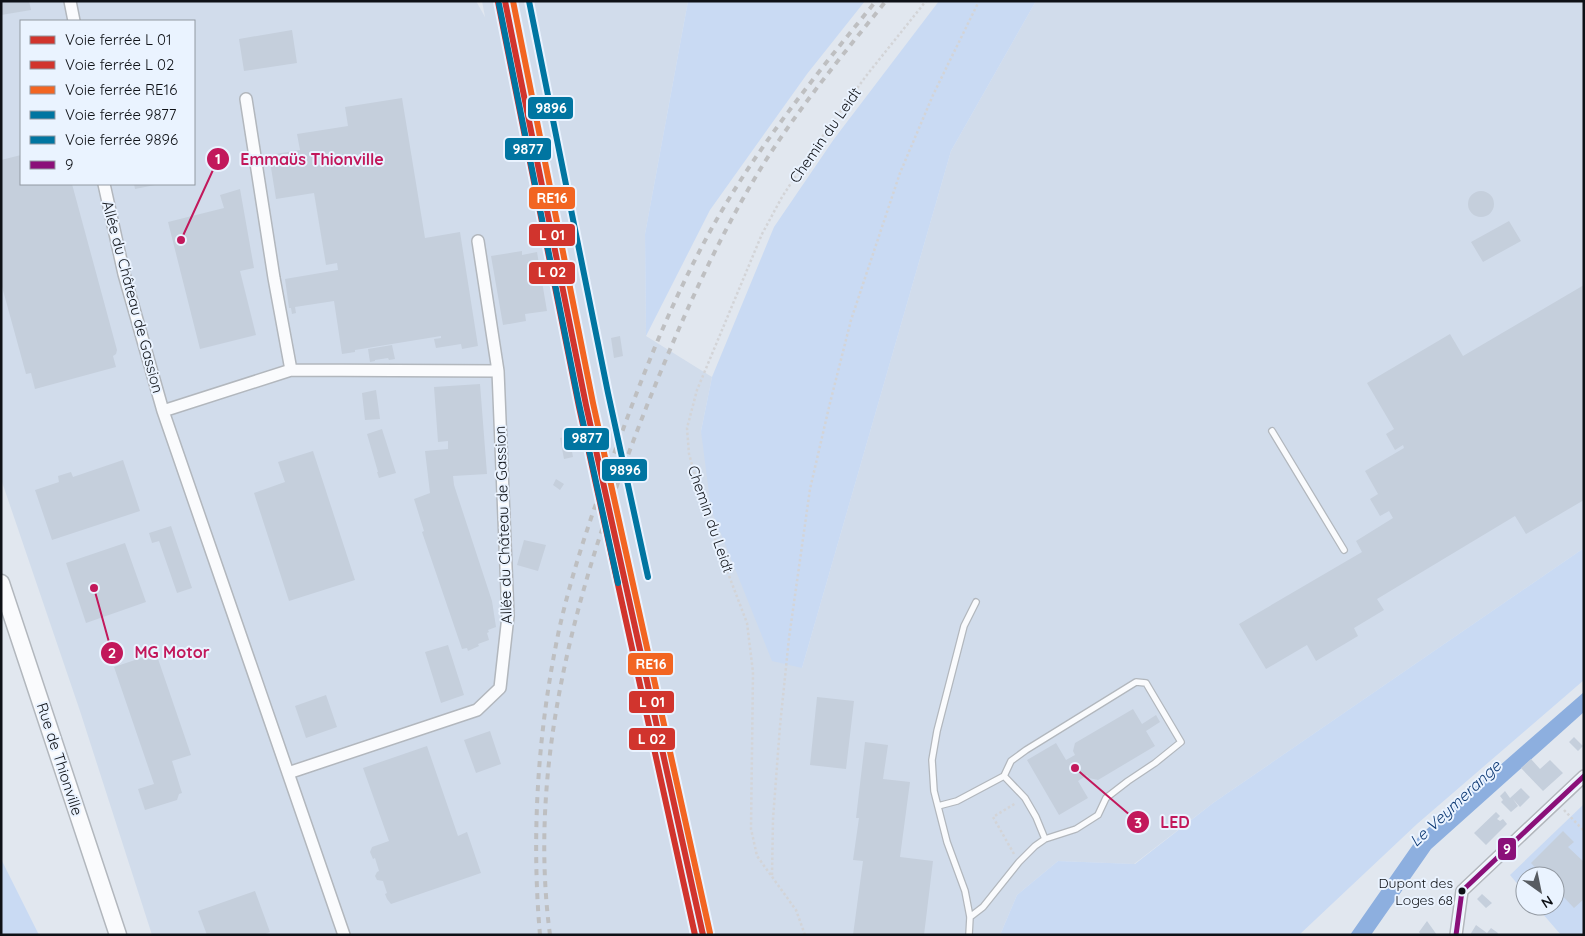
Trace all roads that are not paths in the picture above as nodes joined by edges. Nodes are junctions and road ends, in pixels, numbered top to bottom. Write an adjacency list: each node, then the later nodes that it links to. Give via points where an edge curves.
1 (70, 1): 2 (street)
2 (74, 20)
3 (246, 98): 6 (street)
4 (104, 185): 8 (street, Allée du Château de Gassion, via 124,274)
5 (478, 242): 7 (street, Allée du Château de Gassion)
6 (291, 370): 7 (street, Allée du Château de Gassion); 8 (street, Allée du Château de Gassion)
7 (498, 371): 13 (street, Allée du Château de Gassion, via 508,616 500,688 477,710)
8 (163, 411): 13 (street, Allée du Château de Gassion)
9 (1272, 431): 10 (lane)
10 (1344, 550)
11 (1, 583): 19 (main road, Rue de Thionville)
12 (976, 602): 16 (lane, via 964,626 937,731 932,760)
13 (288, 773): 20 (street, Allée du Château de Gassion)
14 (1004, 776): 16 (lane, via 957,801); 17 (lane, via 1025,798); 17 (lane, via 1011,761 1026,750 1136,682 1146,683 1181,742 1106,798 1098,815 1076,829)
15 (1584, 776): 22 (street, via 1462,891)
16 (938, 806): 18 (lane)
17 (1045, 839): 18 (lane, via 1019,862 983,907)
18 (970, 917): 21 (lane)
19 (118, 935)
20 (344, 935)
21 (969, 935)
22 (1456, 935)

